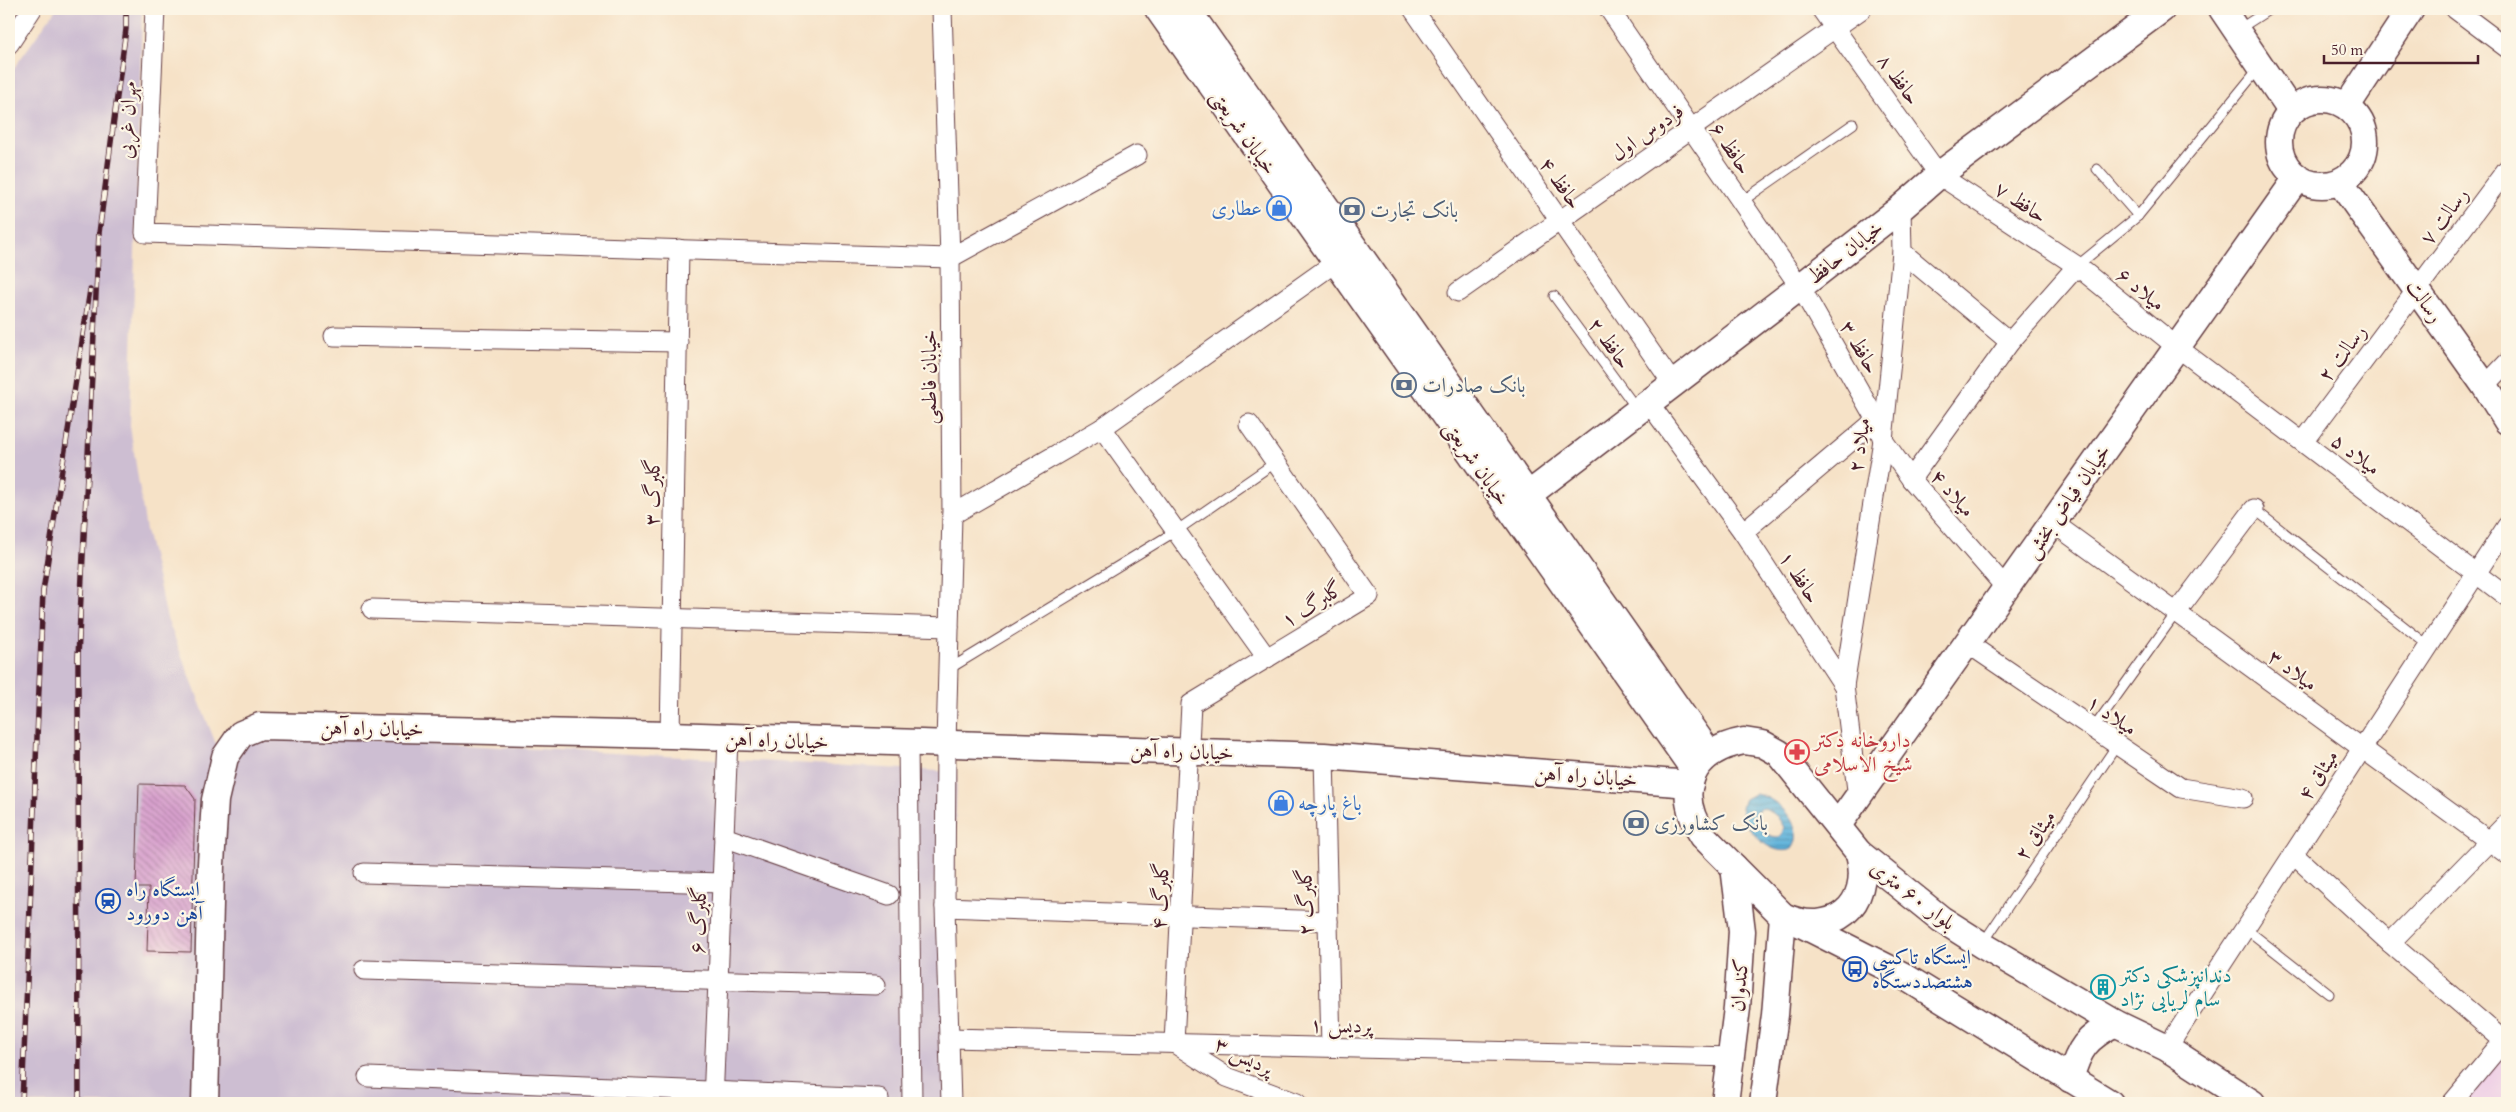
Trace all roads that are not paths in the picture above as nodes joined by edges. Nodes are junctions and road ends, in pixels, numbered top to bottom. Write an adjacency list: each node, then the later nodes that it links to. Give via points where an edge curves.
1 (32, 9): 18 (street)
2 (154, 9): 34 (street, مهران غربی, via 144,233)
3 (942, 9): 36 (street, خیابان فاطمی)
4 (1158, 9): 37 (street, خیابان شریعتی)
5 (1413, 9): 33 (street, حافظ ۴)
6 (1609, 9): 23 (street, حافظ ۶)
7 (1821, 9): 15 (street, حافظ ۸)
8 (1862, 9): 15 (street, فردوس اول)
9 (2162, 9): 27 (street, خیابان حافظ)
10 (2222, 9): 16 (street)
11 (2270, 9): 16 (lane)
12 (2411, 9): 20 (street)
13 (2455, 9): 17 (street)
14 (1196, 12): 59 (street, خیابان شریعتی)
15 (1835, 28): 23 (street, فردوس اول); 27 (street, حافظ ۸)
16 (2236, 31): 19 (street)
17 (2504, 39)
18 (9, 44)
19 (2261, 66): 21 (street); 32 (lane)
20 (2347, 106): 21 (street, via 2318,98); 29 (street, via 2364,130 2365,146 2352,173)
21 (2291, 111): 28 (street, via 2278,138 2280,154)
22 (1853, 124): 30 (lane)
23 (1691, 128): 30 (street, حافظ ۶); 33 (street, فردوس اول)
24 (1137, 155): 36 (street)
25 (2097, 169): 32 (lane)
26 (2507, 169): 39 (street, رسالت ۷)
27 (1940, 175): 31 (street, خیابان حافظ); 38 (street, حافظ ۷)
28 (2297, 178): 29 (street, via 2318,185); 46 (street, خیابان فیاض بخش)
29 (2340, 182): 39 (street, رسالت)
30 (1741, 202): 40 (street, حافظ ۶)
31 (1901, 208): 35 (street, میلاد ۲); 40 (street, خیابان حافظ)
32 (2138, 216): 38 (lane)
33 (1560, 220): 41 (street, فردوس اول); 48 (street, حافظ ۴)
34 (679, 249): 36 (street); 44 (street, گلبرگ ۳)
35 (1902, 252): 45 (street); 55 (street, میلاد ۲)
36 (950, 258): 61 (street, خیابان فاطمی)
37 (1336, 262): 54 (street); 87 (street, خیابان شریعتی)
38 (2078, 266): 45 (street); 46 (street, میلاد ۶)
39 (2417, 290): 49 (street, رسالت); 56 (street, رسالت ۲)
40 (1802, 291): 48 (street, خیابان حافظ); 51 (street, حافظ ۳)
41 (1458, 292)
42 (1554, 296): 50 (lane, حافظ ۲)
43 (334, 336): 44 (street)
44 (678, 342): 71 (street, گلبرگ ۳)
45 (2010, 342): 58 (street)
46 (2177, 347): 56 (street, میلاد ۵); 62 (street, خیابان فیاض بخش)
47 (2507, 363): 49 (street)
48 (1673, 384): 50 (street, خیابان حافظ)
49 (2485, 386): 52 (street, رسالت)
50 (1643, 407): 59 (street, خیابان حافظ); 65 (street, حافظ ۱)
51 (1876, 420): 55 (street, میلاد ۴); 65 (street)
52 (2507, 420)
53 (1249, 424): 57 (street, گلبرگ ۱)
54 (1102, 428): 61 (street); 64 (street)
55 (1883, 440): 58 (street, میلاد ۴); 77 (street, میلاد ۲)
56 (2304, 442): 66 (street, میلاد ۵)
57 (1276, 462): 64 (lane); 75 (street, گلبرگ ۱, via 1369,596)
58 (1912, 479): 67 (street, میلاد ۴)
59 (1528, 495): 87 (street, خیابان شریعتی)
60 (2254, 508): 70 (street); 74 (lane)
61 (952, 515): 72 (street, خیابان فاطمی)
62 (2052, 522): 67 (street, خیابان فیاض بخش); 70 (street, میلاد ۳)
63 (2507, 526): 66 (street, میثاق ۴)
64 (1176, 531): 75 (street); 76 (lane)
65 (1743, 532): 77 (street, حافظ ۱)
66 (2476, 574): 68 (street, میلاد ۵); 74 (street, میثاق ۴)
67 (2006, 588): 73 (street, خیابان فیاض بخش)
68 (2507, 597)
69 (372, 609): 71 (street)
70 (2176, 613): 78 (lane); 84 (street, میلاد ۳)
71 (672, 617): 72 (street); 79 (street, گلبرگ ۳)
72 (949, 627): 76 (street, خیابان فاطمی)
73 (1967, 643): 78 (street, میلاد ۱); 88 (street, خیابان فیاض بخش)
74 (2429, 646): 84 (street, میثاق ۴)
75 (1267, 658): 85 (street, گلبرگ ۱, via 1191,704)
76 (948, 670): 82 (street, خیابان فاطمی)
77 (1844, 686): 88 (street, حافظ ۱)
78 (2093, 729): 83 (street, میلاد ۱)
79 (670, 735): 80 (street, خیابان راه آهن); 123 (street, خیابان راه آهن, via 260,726 241,734 225,757 215,800)
80 (728, 739): 81 (street, خیابان راه آهن); 92 (street, گلبرگ ۶)
81 (908, 744): 82 (street, خیابان راه آهن); 124 (street)
82 (946, 744): 85 (street, خیابان راه آهن); 101 (street, خیابان فاطمی)
83 (2117, 745): 89 (street, میلاد ۱, via 2180,788); 107 (lane, میثاق ۲)
84 (2362, 748): 93 (street, میلاد ۳); 95 (street, میثاق ۴)
85 (1190, 752): 86 (street, خیابان راه آهن); 102 (street, گلبرگ ۴)
86 (1324, 756): 87 (street, خیابان راه آهن); 104 (street, گلبرگ ۲)
87 (1698, 769): 91 (street, via 1726,744 1744,741 1763,744 1779,753); 97 (street, via 1688,803 1693,821 1703,836)
88 (1858, 798): 91 (street, خیابان فیاض بخش)
89 (2243, 798)
90 (2507, 823): 93 (street)
91 (1838, 825): 94 (street)
92 (724, 837): 99 (street, گلبرگ ۶); 100 (street)
93 (2490, 841): 96 (street, میلاد ۳); 106 (street)
94 (1858, 854): 103 (street, via 1863,869 1862,886 1845,913 1830,921 1814,924); 107 (street, بلوار ۶۰ متری, via 1941,919)
95 (2294, 854): 105 (street, میثاق ۴); 106 (street)
96 (2507, 854)
97 (1734, 867): 103 (street); 118 (street, کندوان, via 1742,931)
98 (364, 873): 99 (street)
99 (722, 883): 109 (street, گلبرگ ۶)
100 (889, 895)
101 (945, 907): 102 (street); 113 (street, خیابان فاطمی)
102 (1181, 916): 104 (street); 115 (street, گلبرگ ۴)
103 (1791, 919): 120 (street, via 1902,975); 128 (street, کندوان)
104 (1328, 921): 116 (street, گلبرگ ۲)
105 (2245, 928): 111 (lane); 117 (street, میثاق ۴)
106 (2390, 943): 114 (street)
107 (1982, 945): 112 (street, بلوار ۶۰ متری)
108 (364, 970): 109 (street)
109 (718, 980): 110 (street); 121 (street, گلبرگ ۶)
110 (876, 985)
111 (2329, 994)
112 (2115, 1023): 117 (street, بلوار ۶۰ متری); 120 (street, via 2086,1041)
113 (949, 1038): 115 (street, پردیس ۱); 125 (street, خیابان فاطمی)
114 (2505, 1039): 131 (street)
115 (1174, 1043): 116 (street, پردیس ۱); 126 (street, پردیس ۳, via 1228,1078)
116 (1331, 1047): 118 (street, پردیس ۱)
117 (2167, 1048): 130 (street, بلوار ۶۰ متری)
118 (1732, 1056): 127 (street, کندوان)
119 (368, 1077): 121 (street)
120 (2070, 1079): 129 (street)
121 (713, 1097): 122 (street)
122 (879, 1098)
123 (205, 1103)
124 (912, 1103)
125 (951, 1103)
126 (1297, 1103)
127 (1724, 1103)
128 (1763, 1103)
129 (2110, 1103)
130 (2252, 1103)
131 (2452, 1103)

